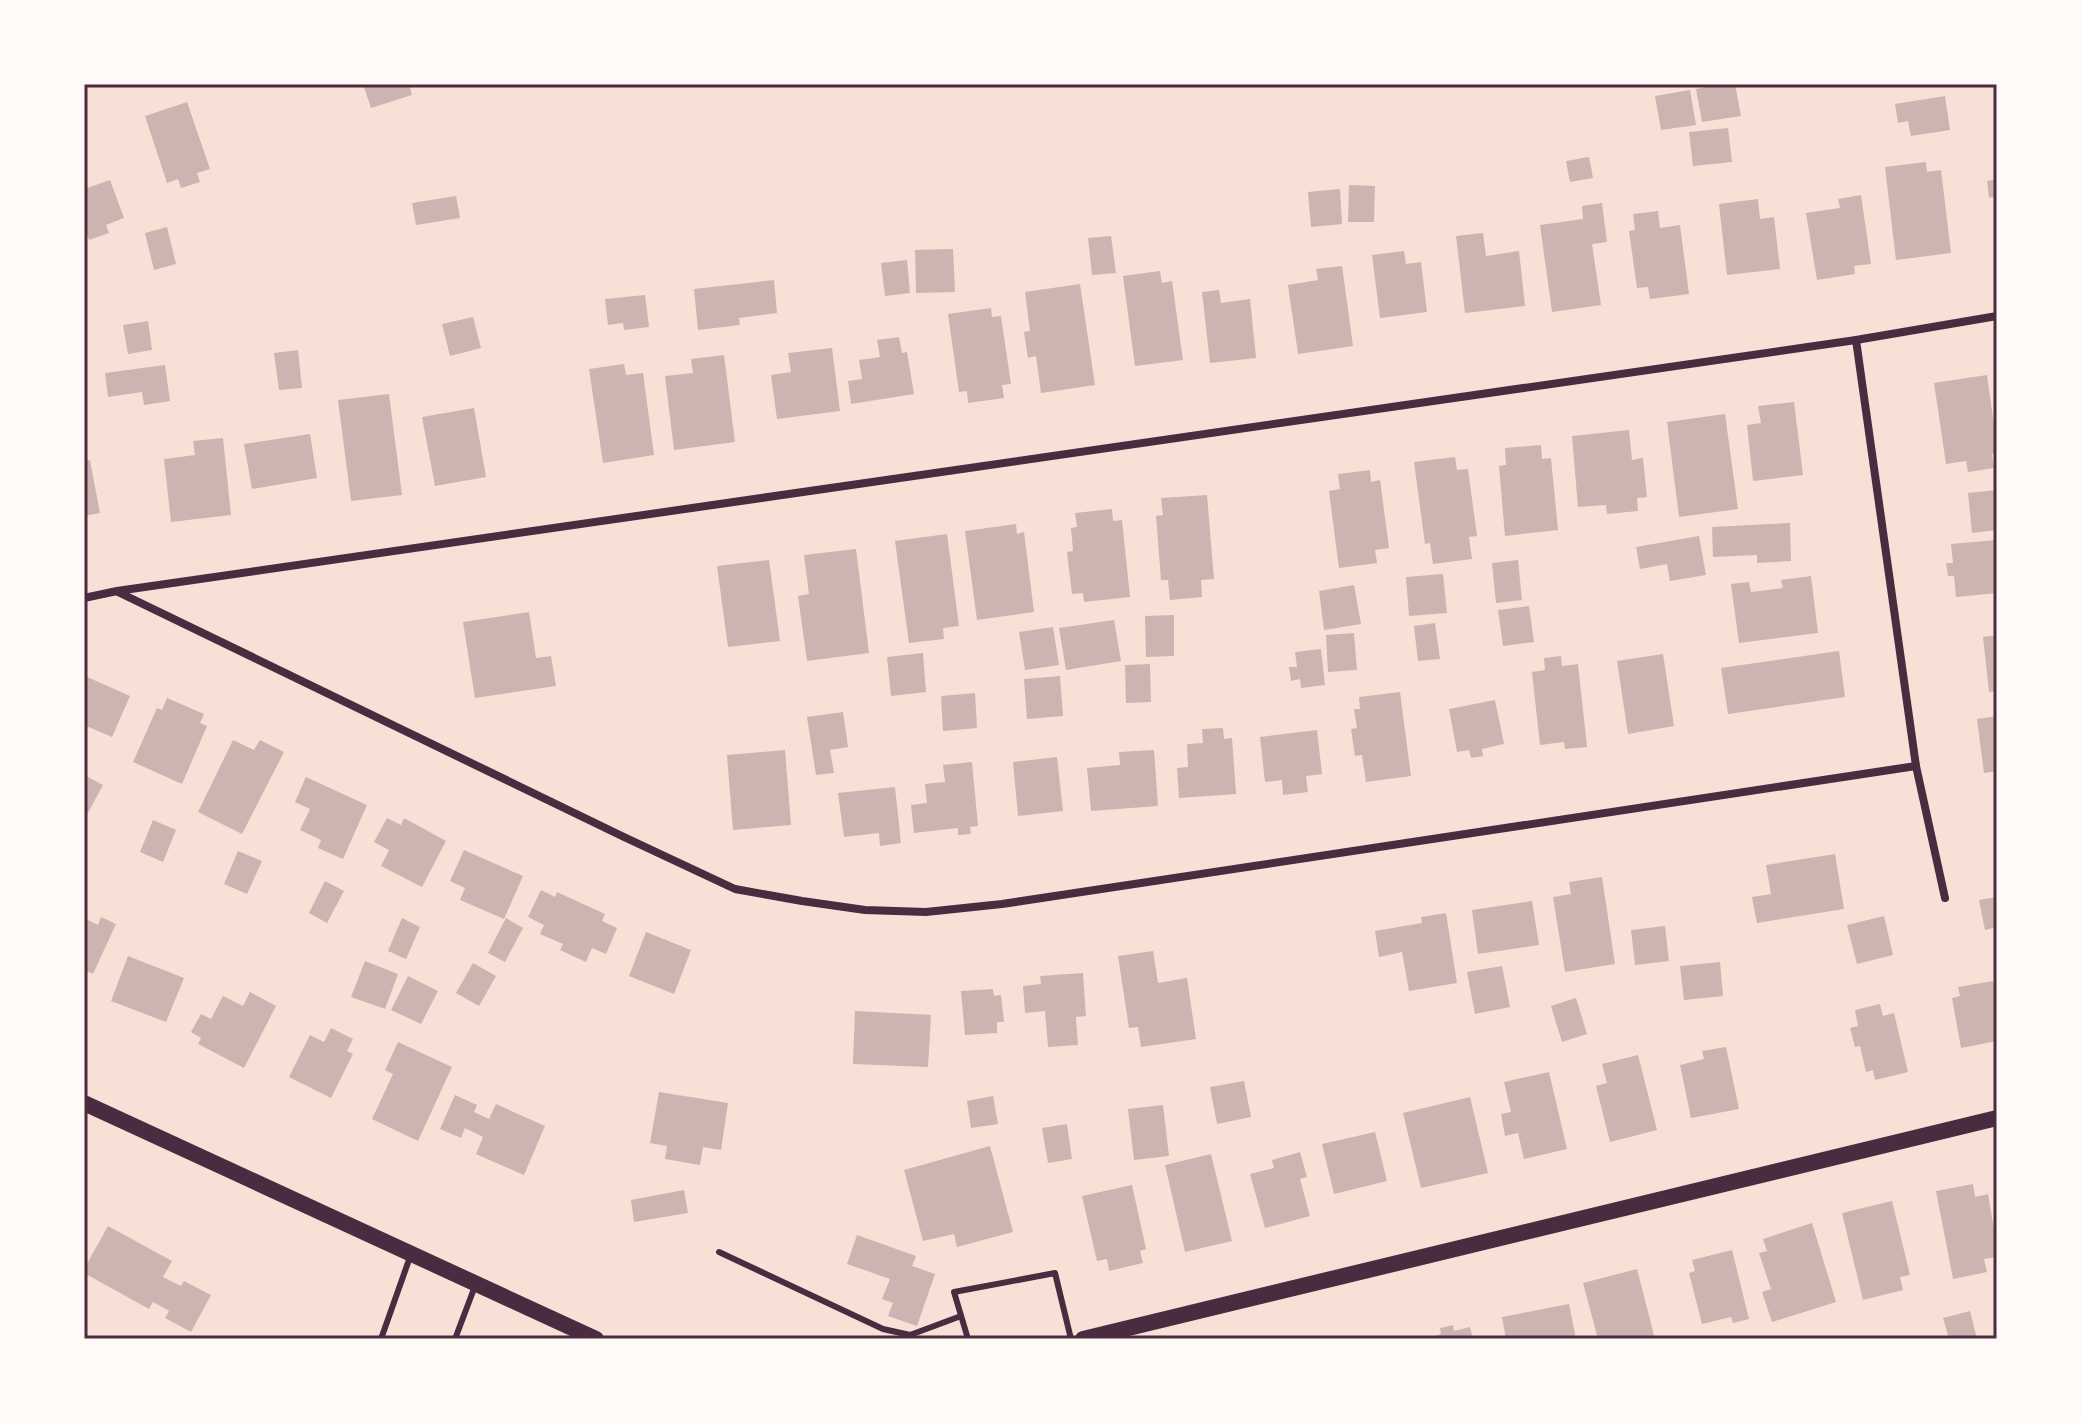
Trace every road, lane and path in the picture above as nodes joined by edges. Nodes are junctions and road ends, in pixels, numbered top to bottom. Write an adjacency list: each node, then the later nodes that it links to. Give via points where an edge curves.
1 (1997, 316): 2 (street)
2 (1856, 340): 3 (street); 5 (street)
3 (117, 591): 4 (street); 5 (street, via 735,889 865,910 926,912 1017,902)
4 (84, 598)
5 (1916, 766): 6 (street)
6 (1945, 898)
7 (84, 1103): 10 (main road)
8 (1997, 1118): 18 (main road)
9 (719, 1252): 12 (lane, via 883,1329 910,1335)
10 (411, 1254): 11 (main road); 13 (lane)
11 (476, 1284): 14 (lane); 15 (main road)
12 (961, 1316): 16 (lane); 17 (lane, via 954,1292 1055,1273)
13 (381, 1339)
14 (455, 1339)
15 (596, 1339)
16 (968, 1339)
17 (1071, 1339)
18 (1083, 1339)

